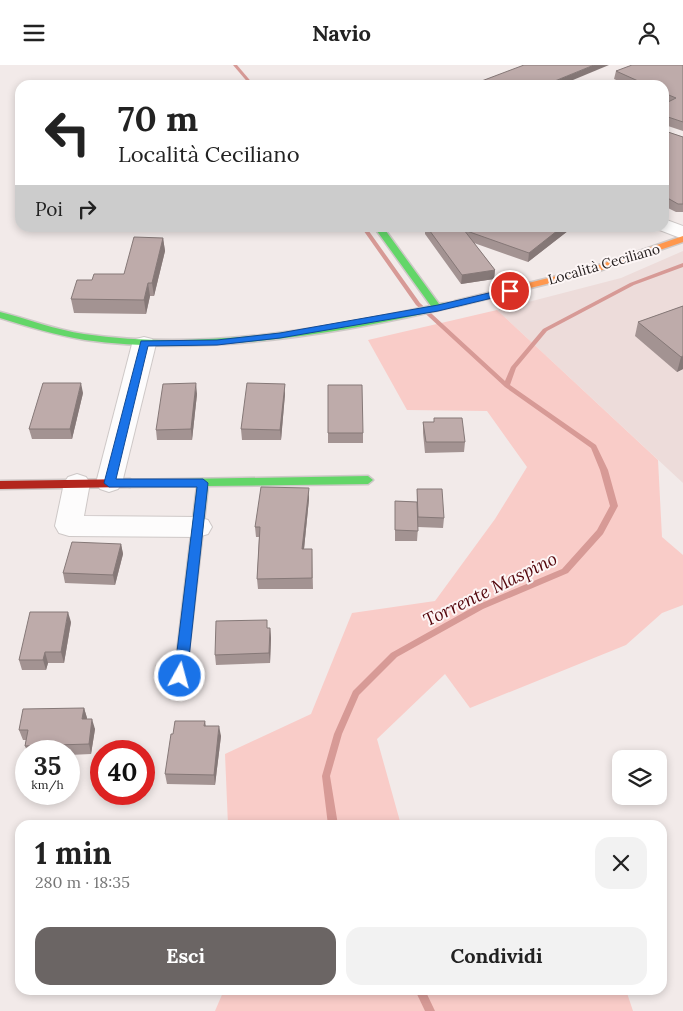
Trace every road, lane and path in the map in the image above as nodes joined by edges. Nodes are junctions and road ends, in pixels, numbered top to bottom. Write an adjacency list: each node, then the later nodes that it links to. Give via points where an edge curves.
1 (669, 227): 3 (street, Località Ceciliano)
2 (382, 232): 5 (street)
3 (683, 233)
4 (683, 239): 5 (street, Località Ceciliano, via 603,267)
5 (438, 308): 7 (street, Località Ceciliano, via 259,338 195,344)
6 (0, 315): 7 (street, Località Ceciliano, via 49,330)
7 (144, 343): 10 (street)
8 (368, 479): 11 (street)
9 (77, 483): 10 (street); 12 (street); 13 (street, via 69,526)
10 (109, 483): 11 (street)
11 (203, 483): 13 (street)
12 (0, 485)
13 (198, 527): 14 (street)
14 (178, 694)

